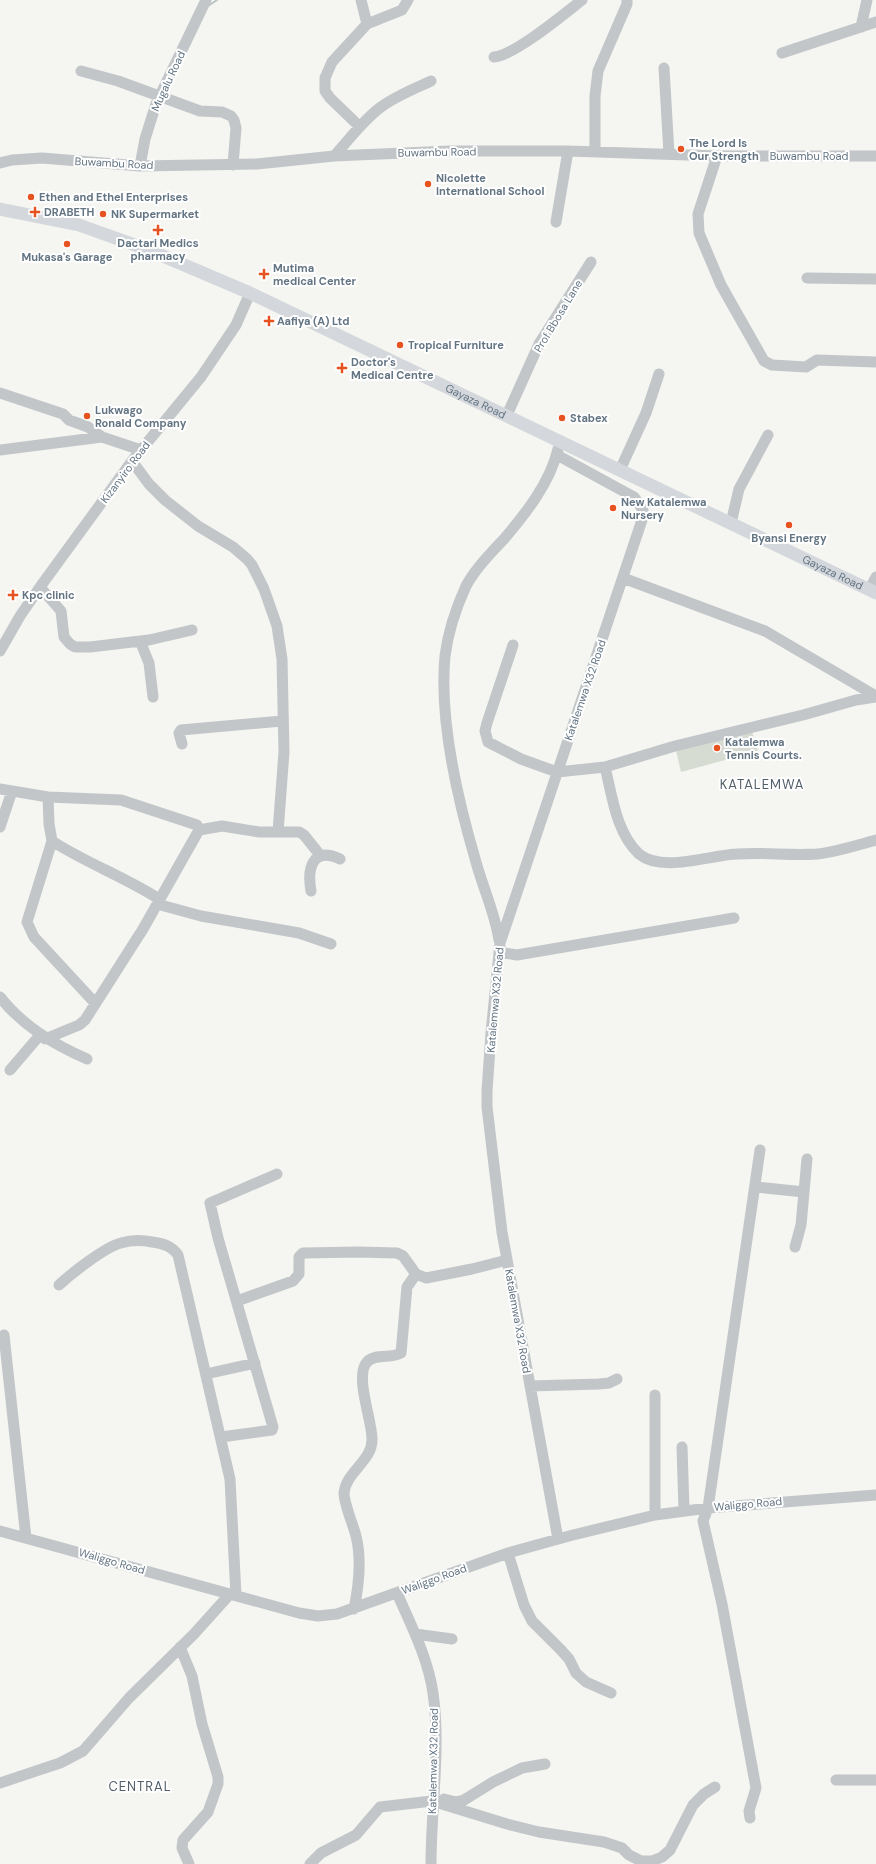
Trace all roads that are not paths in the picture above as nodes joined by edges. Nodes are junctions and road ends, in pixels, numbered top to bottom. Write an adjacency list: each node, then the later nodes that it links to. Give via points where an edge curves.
1 (361, 0): 8 (street)
2 (408, 0): 8 (street, via 402,10)
3 (582, 0): 11 (street, via 537,34 503,56)
4 (627, 0): 18 (street, via 598,71 595,96)
5 (867, 0): 9 (street)
6 (208, 2): 15 (street, Mugalu Road)
7 (876, 22): 9 (street)
8 (367, 24): 16 (street, via 332,62 324,78 325,91 330,98)
9 (861, 28): 10 (street)
10 (782, 53)
11 (494, 57)
12 (664, 68): 19 (street)
13 (81, 71): 15 (street)
14 (431, 81): 16 (street, via 392,100)
15 (160, 96): 24 (street, via 200,111 222,112 230,116 236,128); 25 (street, Mugalu Road, via 150,121)
16 (360, 126): 20 (street)
17 (568, 151): 18 (street, Buwambu Road); 20 (street, Buwambu Road, via 450,151); 27 (street)
18 (595, 152): 19 (street, Buwambu Road)
19 (669, 154): 21 (street, Buwambu Road)
20 (334, 156): 24 (street, Buwambu Road)
21 (717, 156): 22 (street, Buwambu Road); 32 (street, via 698,214 699,233 721,285 764,361 772,365 806,367 817,360)
22 (876, 156)
23 (0, 163): 25 (street, Buwambu Road, via 42,158)
24 (232, 165): 25 (street, Buwambu Road)
25 (140, 166)
26 (0, 209): 31 (main road, Gayaza Road, via 79,225 149,250)
27 (556, 222)
28 (591, 262): 35 (street, Prof Bbosa Lane, via 539,344)
29 (807, 278): 30 (street)
30 (876, 279)
31 (250, 293): 35 (main road, Gayaza Road); 40 (street, Kizanyiro Road, via 236,325 201,377)
32 (876, 362)
33 (659, 374): 43 (street, via 646,413)
34 (0, 393): 37 (street, via 63,414)
35 (507, 415): 38 (main road, Gayaza Road)
36 (768, 435): 44 (street, via 739,489)
37 (102, 437): 39 (street); 40 (street)
38 (560, 441): 41 (street); 43 (main road, Gayaza Road)
39 (0, 450)
40 (141, 450): 42 (street, Kizanyiro Road)
41 (557, 454): 46 (street, Katalemwa X32 Road, via 625,491 639,503 642,510 641,526); 73 (street, via 551,471 527,510 470,578 454,615 445,656 447,728 454,771 468,834 495,919)
42 (132, 462): 47 (street, Kizanyiro Road); 55 (street, via 165,500 198,526 234,547 252,565 264,589 277,626 282,659)
43 (620, 470): 44 (main road, Gayaza Road)
44 (731, 523): 48 (main road, Gayaza Road)
45 (876, 577): 48 (street)
46 (623, 578): 54 (street, via 765,630); 58 (street, Katalemwa X32 Road)
47 (40, 587): 50 (street, via 61,611 64,637 75,647); 52 (street, Kizanyiro Road)
48 (873, 591)
49 (192, 630): 50 (street)
50 (140, 641): 53 (street, via 150,669)
51 (513, 645): 58 (street, via 487,723 486,738 488,742 521,759)
52 (0, 651)
53 (153, 696)
54 (876, 696): 57 (street, via 675,746)
55 (282, 721): 56 (street, via 181,730 179,733); 64 (street, via 283,773)
56 (182, 744)
57 (605, 767): 58 (street); 65 (street, via 624,834 640,855 655,861 671,862 737,854 818,854)
58 (557, 772): 73 (street, Katalemwa X32 Road)
59 (0, 789): 60 (street)
60 (12, 791): 61 (street); 62 (street)
61 (48, 797): 63 (street, via 129,801 197,825); 66 (street)
62 (0, 827)
63 (199, 830): 64 (street, via 222,826 259,832); 70 (street)
64 (278, 832): 67 (street, via 304,834)
65 (876, 840)
66 (52, 841): 70 (street, via 67,851 140,886); 75 (street, via 27,922 34,937)
67 (320, 856): 68 (street, via 330,854); 69 (street, via 310,870)
68 (340, 859)
69 (311, 891)
70 (158, 901): 72 (street, via 201,916 299,933); 75 (street)
71 (734, 918): 73 (street, via 517,955)
72 (331, 944)
73 (499, 947): 85 (street, Katalemwa X32 Road, via 487,1091 492,1152)
74 (0, 997): 76 (street, via 9,1009)
75 (95, 1003): 76 (street, via 85,1020 78,1025)
76 (43, 1037): 77 (street); 78 (street)
77 (87, 1059)
78 (10, 1070)
79 (760, 1150): 82 (street)
80 (807, 1159): 83 (street)
81 (277, 1174): 88 (street, via 210,1203)
82 (756, 1187): 83 (street); 98 (street)
83 (804, 1192): 84 (street, via 801,1225)
84 (795, 1247)
85 (507, 1260): 86 (street, via 426,1278); 93 (street, Katalemwa X32 Road)
86 (416, 1274): 88 (street, via 403,1256 397,1253 303,1253 299,1257 299,1274 294,1281); 107 (street, via 407,1287 401,1353 370,1359 364,1368 363,1382 372,1440 369,1453 350,1479 344,1493 360,1557)
87 (59, 1284): 91 (street, via 74,1271 119,1243 135,1240 170,1246 178,1255)
88 (237, 1301): 90 (street)
89 (4, 1335): 102 (street)
90 (255, 1363): 91 (street); 95 (street, via 273,1429)
91 (206, 1374): 95 (street)
92 (617, 1379): 93 (street, via 599,1384)
93 (530, 1386): 103 (street, Katalemwa X32 Road)
94 (655, 1395): 100 (street)
95 (221, 1437): 106 (street, via 230,1479)
96 (682, 1447): 99 (street)
97 (876, 1496): 98 (street, Waliggo Road)
98 (708, 1508): 99 (street, Waliggo Road); 118 (street, via 703,1521 722,1604 756,1788 749,1811)
99 (684, 1510): 100 (street, Waliggo Road)
100 (655, 1515): 103 (street, Waliggo Road)
101 (0, 1531): 102 (street, Waliggo Road)
102 (26, 1538): 106 (street, Waliggo Road)
103 (558, 1539): 104 (street, Waliggo Road)
104 (508, 1554): 105 (street, Waliggo Road); 111 (street, via 524,1605 532,1621 569,1659 576,1673 586,1682)
105 (397, 1593): 107 (street, Waliggo Road); 108 (street, Katalemwa X32 Road)
106 (233, 1595): 107 (street, Waliggo Road, via 318,1616 337,1614); 110 (street)
107 (354, 1608)
108 (415, 1634): 109 (street); 117 (street, Katalemwa X32 Road, via 433,1692)
109 (452, 1639)
110 (180, 1647): 115 (street, via 134,1692 83,1751 60,1763); 119 (street, via 192,1676 202,1724 218,1777 208,1812 183,1840 182,1848)
111 (612, 1693)
112 (545, 1764): 117 (street, via 522,1768 464,1800 456,1802)
113 (836, 1780): 114 (street)
114 (876, 1780)
115 (0, 1783)
116 (715, 1787): 117 (street, via 693,1805 670,1850 652,1861 641,1861 622,1848 604,1842 539,1832 507,1824)
117 (433, 1797): 120 (street, via 380,1807 356,1835 321,1852); 121 (street, Katalemwa X32 Road)
118 (750, 1818)
119 (189, 1864)
120 (310, 1864)
121 (431, 1864)

